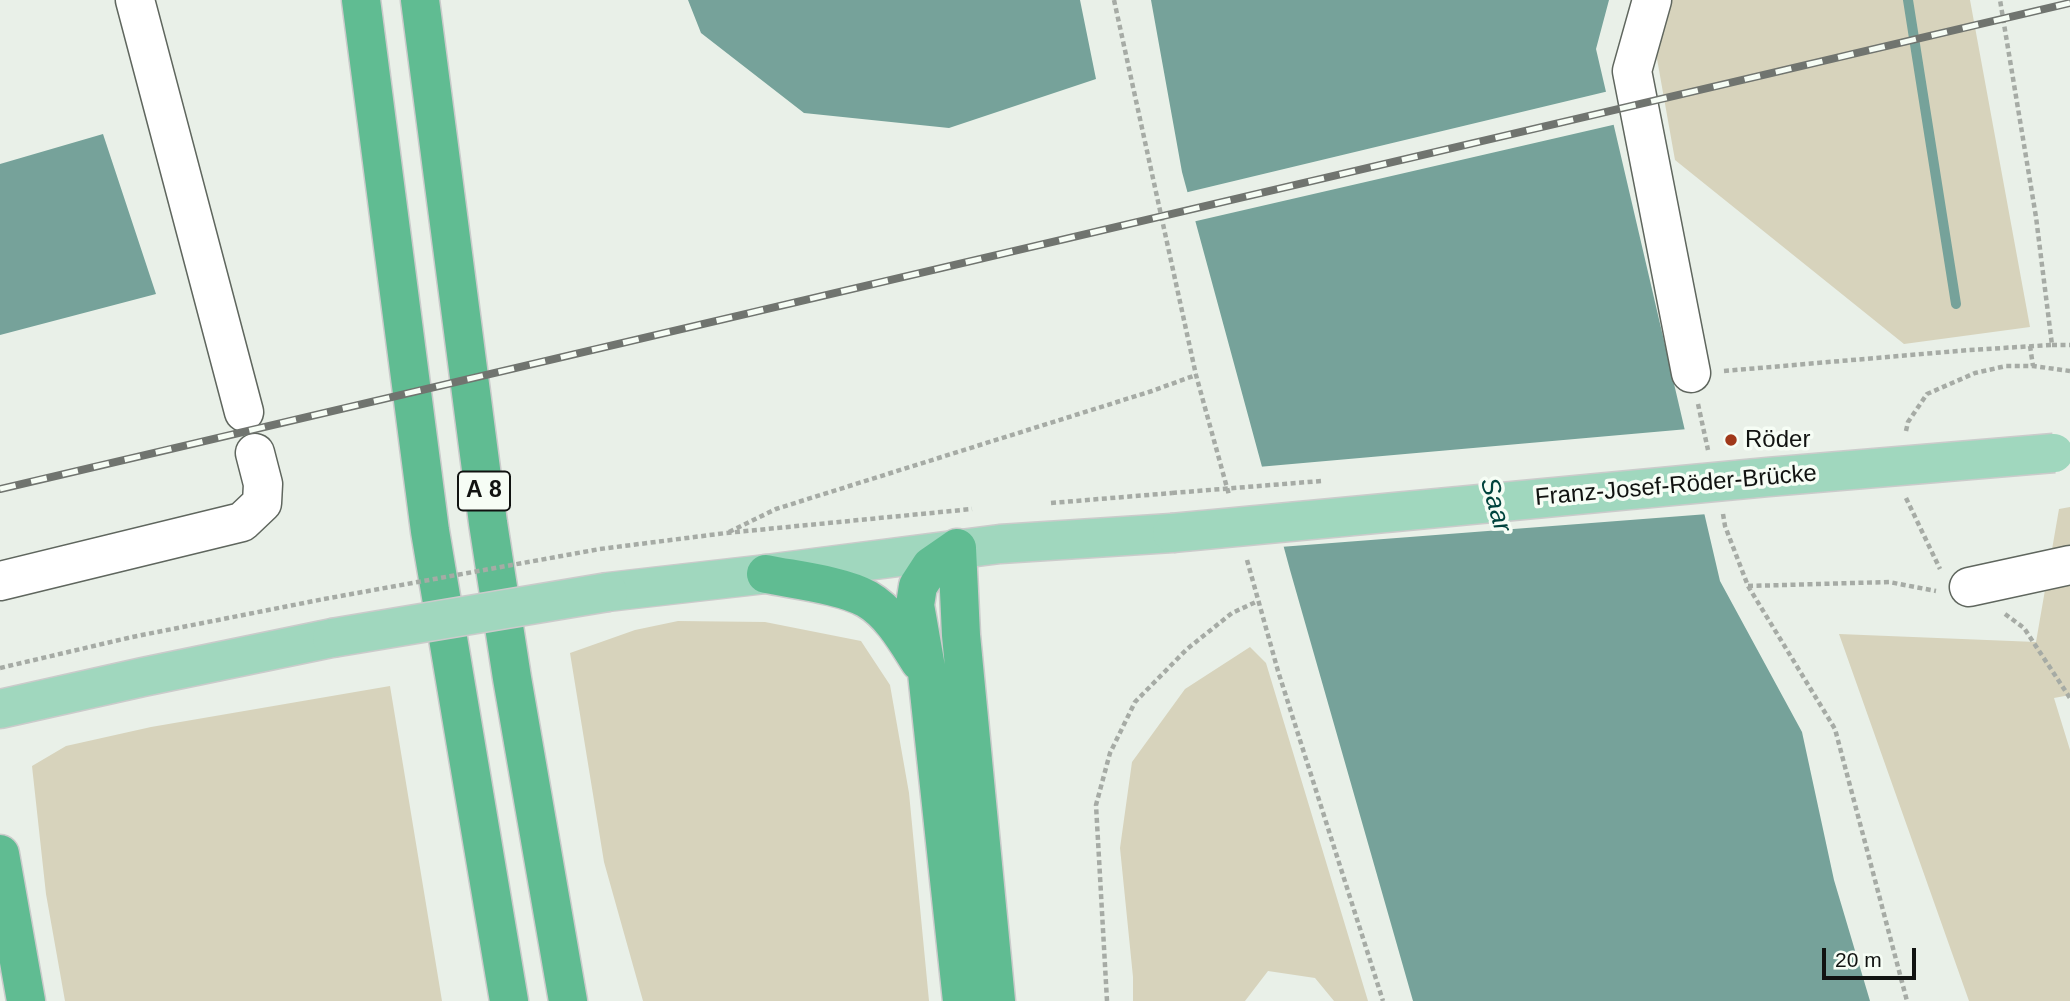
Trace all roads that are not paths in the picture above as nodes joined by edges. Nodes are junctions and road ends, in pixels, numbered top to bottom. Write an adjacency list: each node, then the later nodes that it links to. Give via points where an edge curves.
1 (135, 0): 6 (street)
2 (361, 0): 17 (highway, A 8, via 430,531)
3 (420, 0): 18 (highway, A 8, via 488,523)
4 (1651, 0): 5 (street, via 1632,71)
5 (1691, 373)
6 (244, 412)
7 (255, 453): 12 (street, via 262,503 242,522)
8 (2062, 453): 9 (main road, Franz-Josef-Röder-Brücke, bridge)
9 (957, 548): 11 (main road, Franz-Josef-Röder-Brücke); 14 (highway, via 931,565 918,586 915,604); 23 (highway)
10 (2070, 565): 13 (street)
11 (766, 574): 14 (highway, via 847,591 868,600 899,630); 15 (main road, Franz-Josef-Röder-Brücke, bridge, via 608,592 332,638)
12 (0, 580)
13 (1969, 587)
14 (927, 673): 22 (highway)
15 (0, 709)
16 (0, 855): 19 (highway)
17 (501, 961): 20 (highway); 21 (highway, A 8)
18 (568, 994)
19 (26, 1001)
20 (498, 1001)
21 (509, 1001)
22 (962, 1001)
23 (996, 1001)

